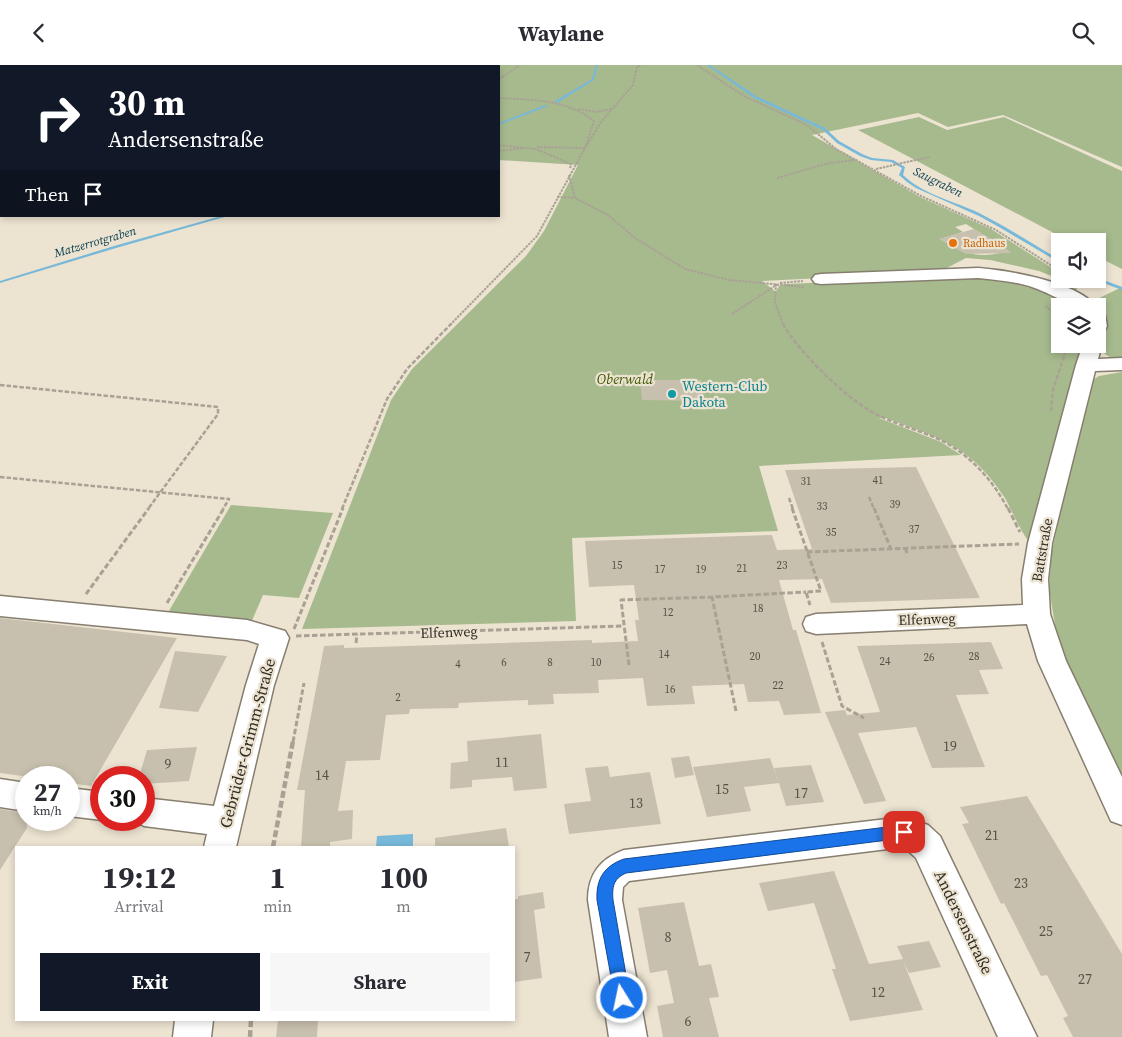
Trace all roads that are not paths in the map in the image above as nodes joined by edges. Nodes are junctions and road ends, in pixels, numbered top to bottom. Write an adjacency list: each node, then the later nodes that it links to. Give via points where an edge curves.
1 (821, 279): 2 (street, via 972,273 1002,275 1055,288)
2 (1072, 298)
3 (1089, 355): 4 (street, Battstraße); 6 (street, Battstraße, via 1033,543)
4 (1122, 364)
5 (0, 606): 12 (street, Gebrüder-Grimm-Straße, via 247,630 283,637 260,685)
6 (1037, 614): 7 (street, Elfenweg); 10 (street, Battstraße, via 1052,661)
7 (816, 624)
8 (0, 793): 9 (street)
9 (15, 795)
10 (1122, 811)
11 (155, 815): 12 (street)
12 (223, 835)
13 (194, 1021): 14 (street)
14 (192, 1037)
15 (628, 1037): 16 (street, Andersenstraße, via 605,900 604,886 613,871 624,866 904,832 916,836 928,847)
16 (1018, 1037)

